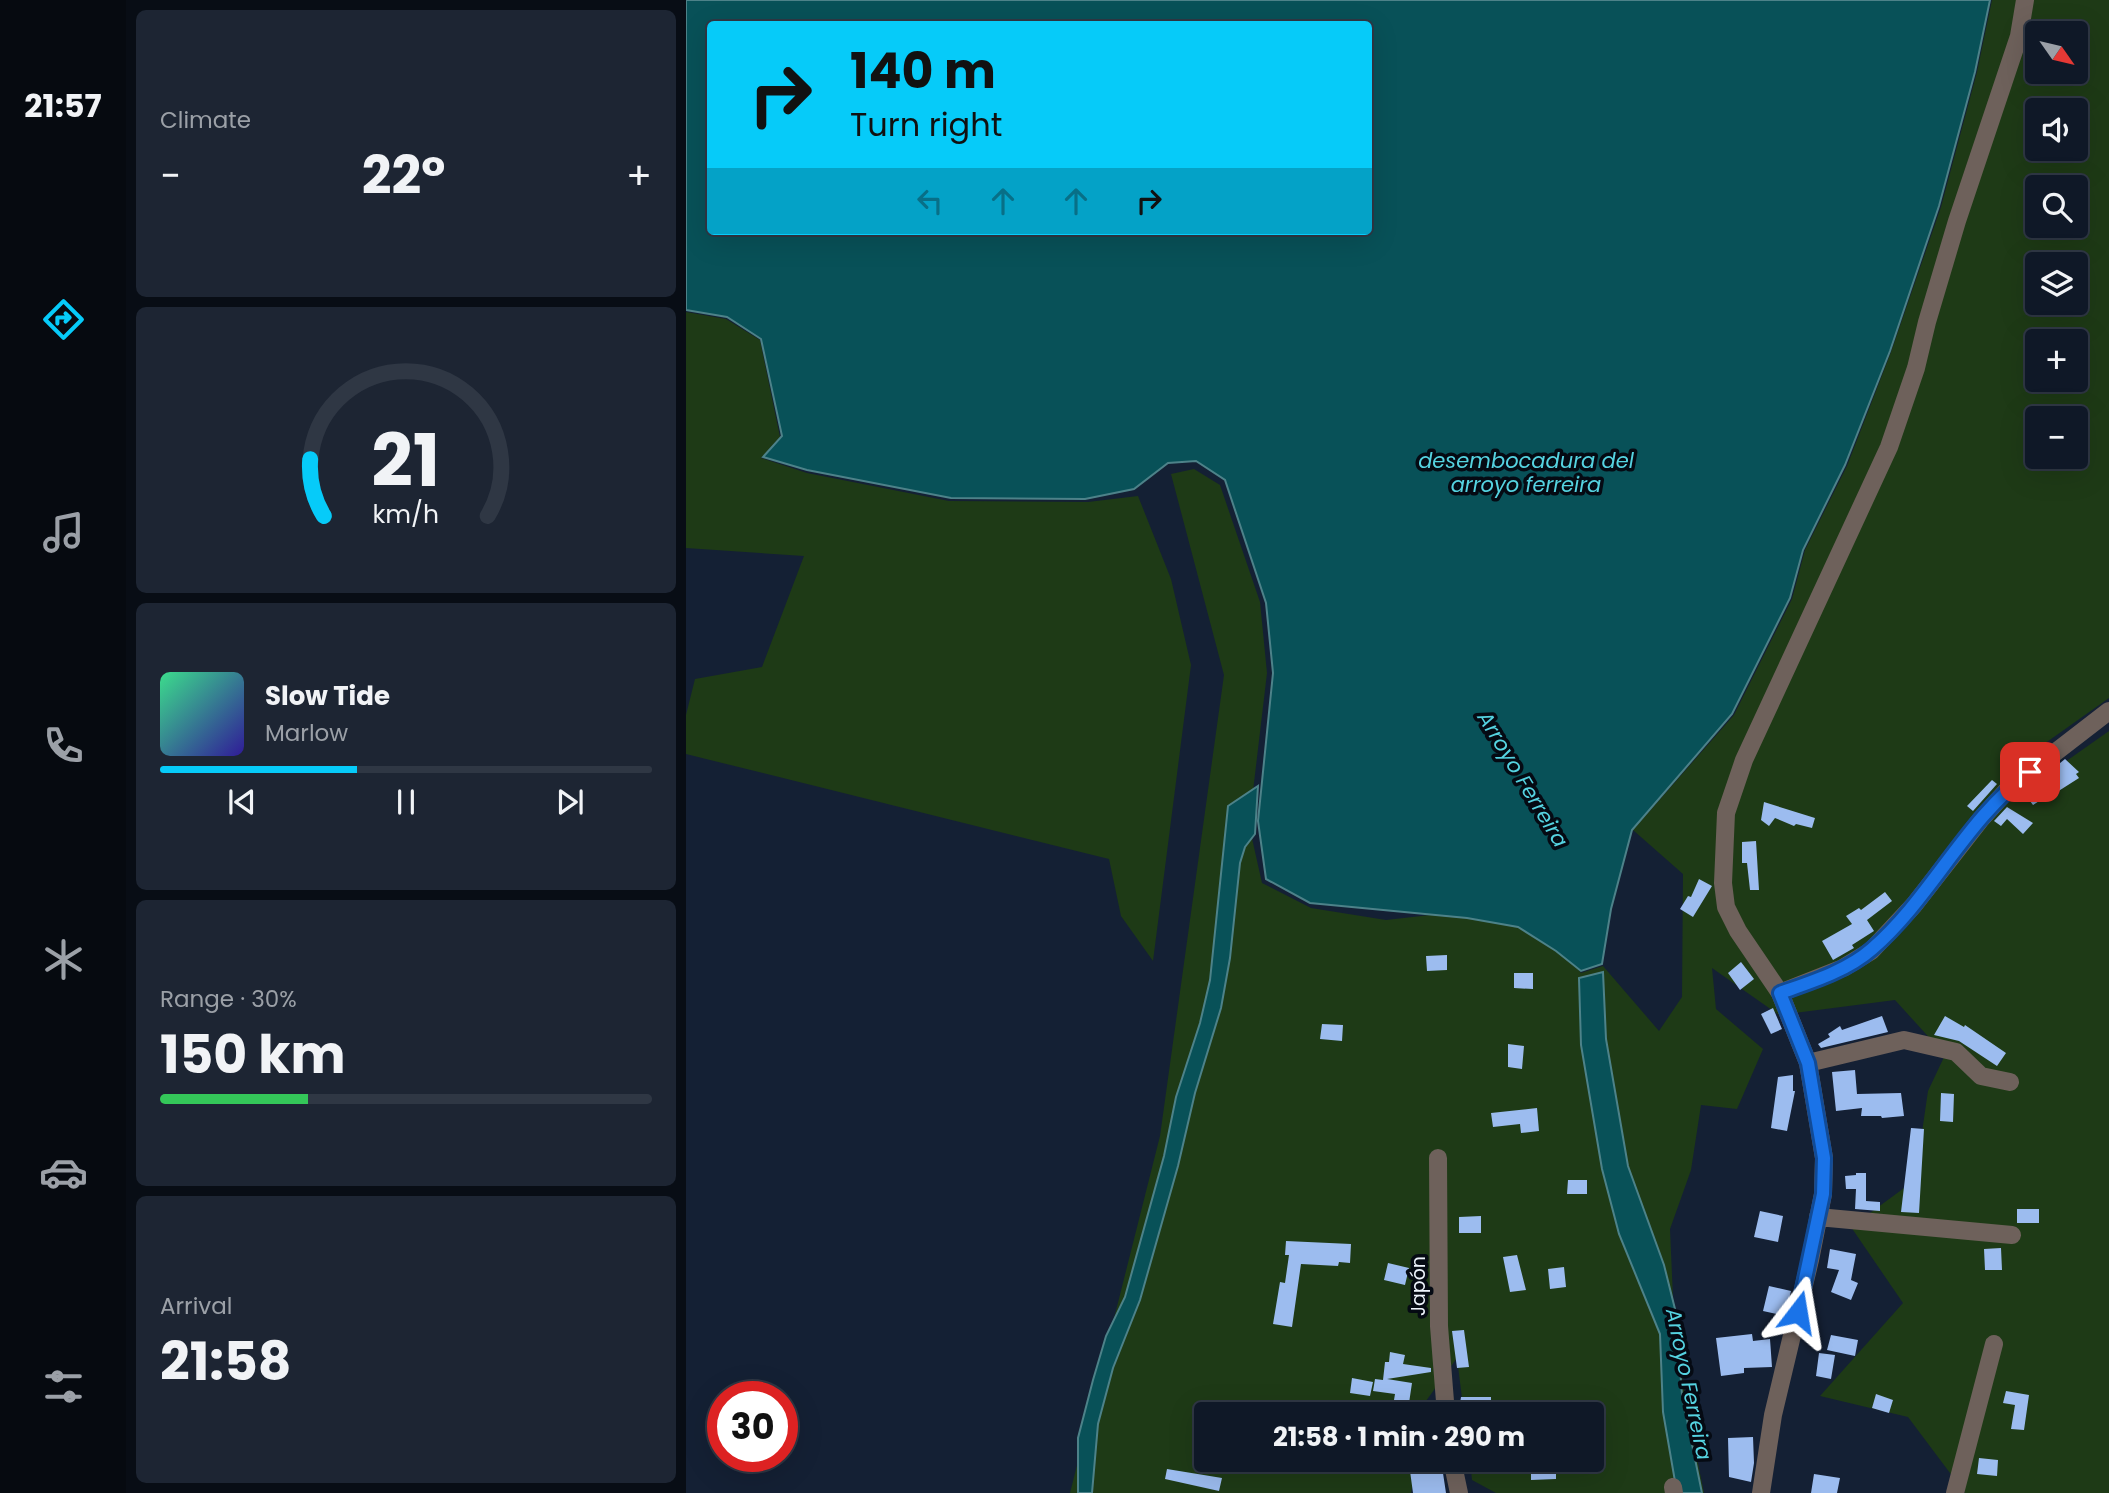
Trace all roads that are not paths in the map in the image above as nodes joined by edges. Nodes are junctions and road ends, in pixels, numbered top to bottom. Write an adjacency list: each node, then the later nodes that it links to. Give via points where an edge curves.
1 (2025, 0): 3 (street, via 2019,36 1889,447 1744,760 1726,813 1726,907)
2 (2109, 711): 3 (street, via 2009,788 1871,951 1843,968)
3 (1780, 993): 4 (street)
4 (1808, 1063): 5 (street, via 1904,1040 1956,1052 1981,1076); 7 (street, via 1824,1158)
5 (2010, 1082)
6 (1438, 1158): 10 (street, Japón, via 1439,1326)
7 (1818, 1217): 8 (street); 12 (street, via 1773,1415)
8 (2012, 1235)
9 (1994, 1345): 14 (street)
10 (1445, 1402)
11 (1455, 1472): 13 (street)
12 (1767, 1491)
13 (1459, 1493)
14 (1955, 1493)

